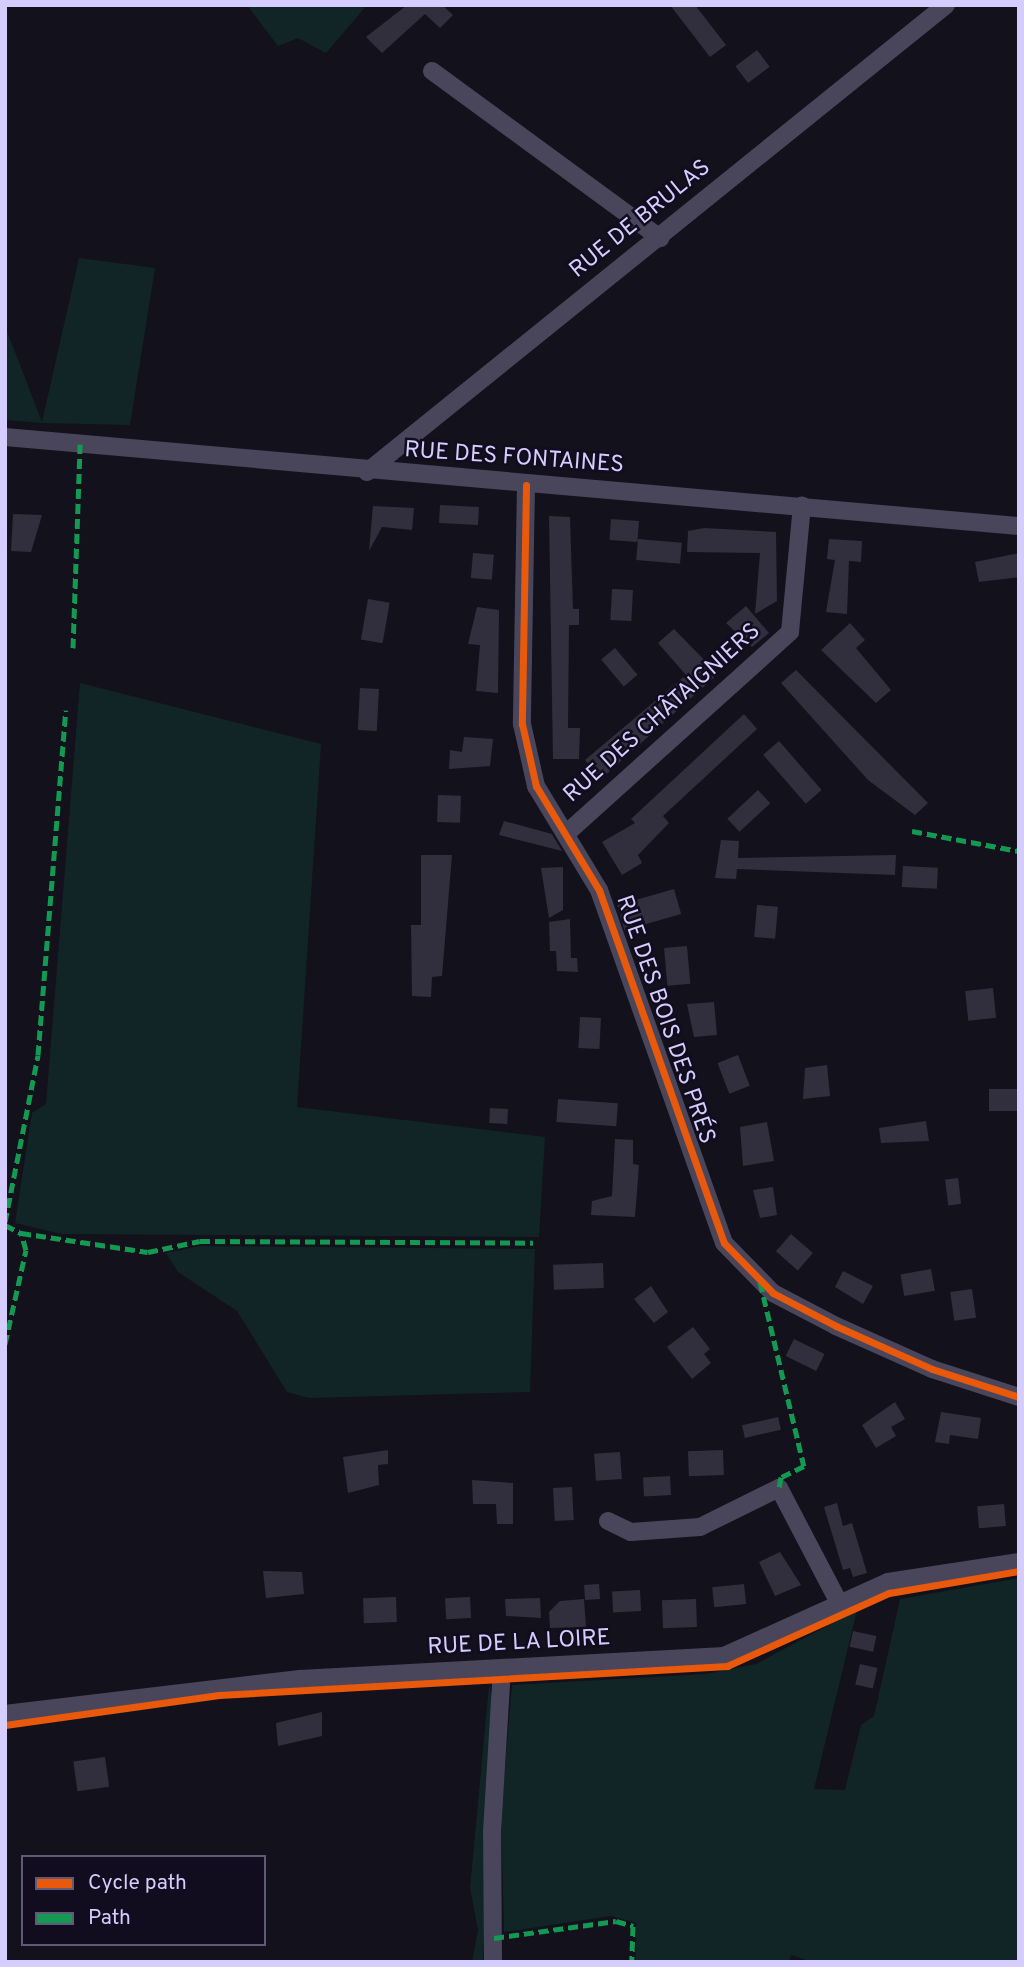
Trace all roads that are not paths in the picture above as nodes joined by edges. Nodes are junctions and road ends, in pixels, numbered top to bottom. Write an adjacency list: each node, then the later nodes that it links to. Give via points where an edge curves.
1 (946, 5): 3 (street, RUE DE BRULAS)
2 (432, 71): 3 (street)
3 (660, 238): 5 (street, RUE DE BRULAS)
4 (5, 437): 5 (street, RUE DES FONTAINES)
5 (367, 472): 6 (street, RUE DES FONTAINES)
6 (526, 485): 7 (street, RUE DES FONTAINES); 9 (street, RUE DES BOIS DES PRÉS, via 522,724 536,786)
7 (802, 506): 8 (street, RUE DES FONTAINES); 9 (street, RUE DES CHÂTAIGNIERS, via 790,632)
8 (1019, 526)
9 (568, 832): 10 (street, RUE DES BOIS DES PRÉS, via 599,890 633,978 707,1208 745,1270 836,1326 932,1369)
10 (1019, 1397)
11 (608, 1521): 13 (street, via 632,1532 700,1527 779,1488)
12 (1019, 1562): 13 (street, RUE DE LA LOIRE, via 888,1582)
13 (839, 1603): 14 (street, RUE DE LA LOIRE, via 724,1656)
14 (502, 1669): 15 (street, RUE DE LA LOIRE, via 228,1685); 16 (street, via 492,1832)
15 (5, 1714)
16 (492, 1962)

